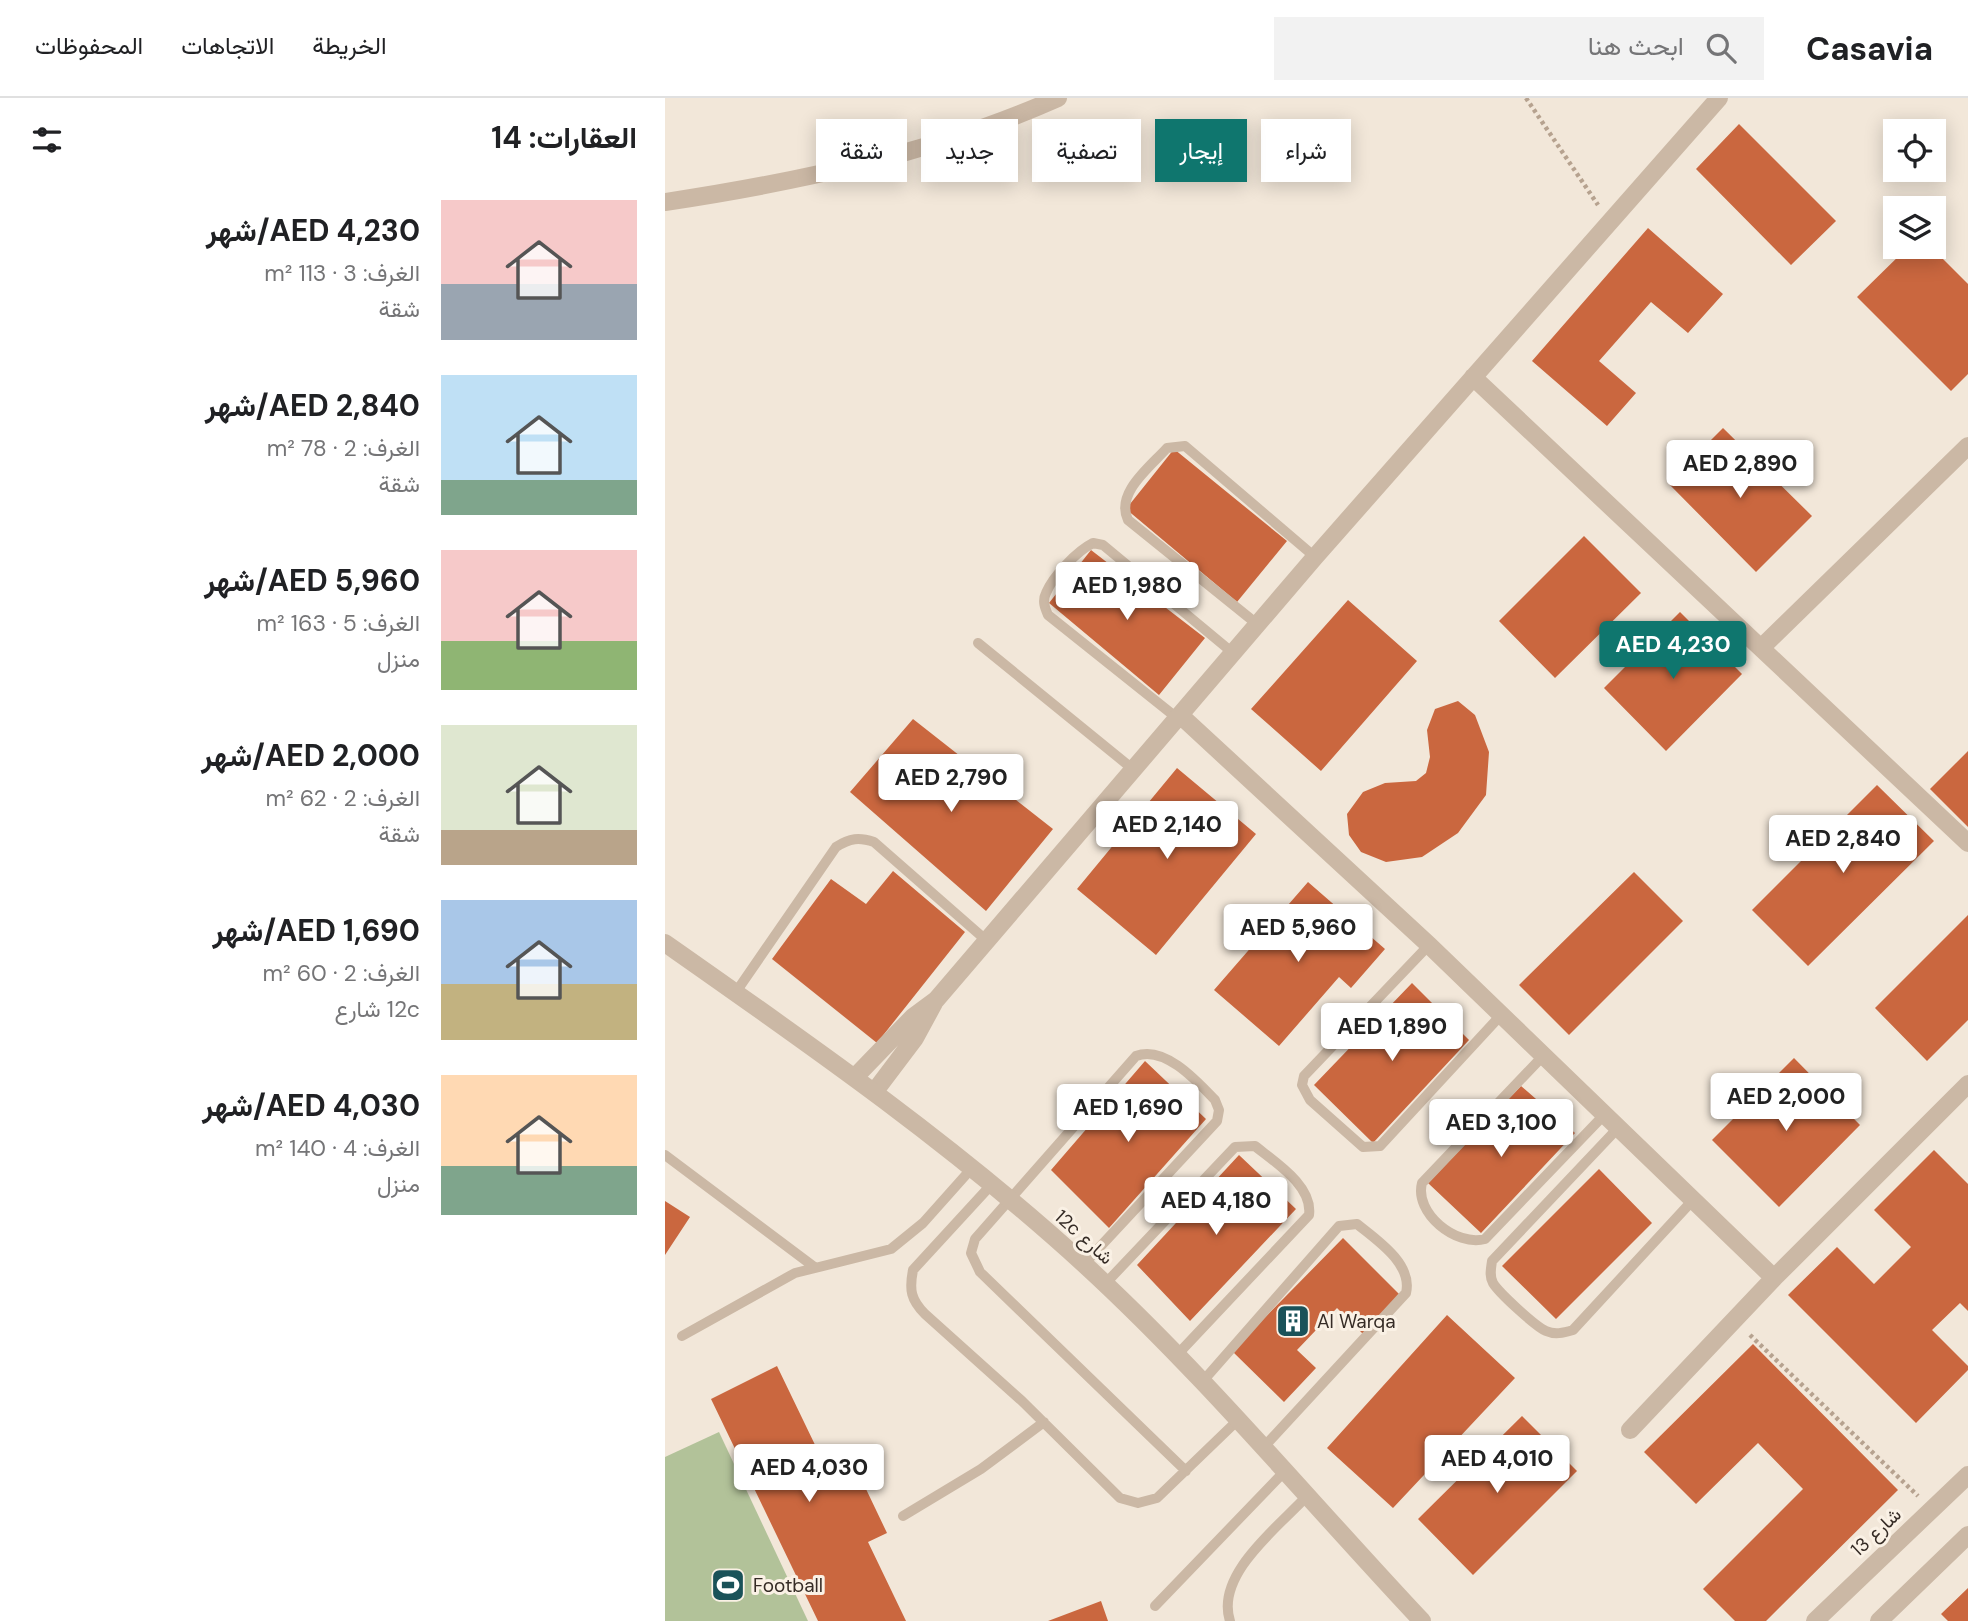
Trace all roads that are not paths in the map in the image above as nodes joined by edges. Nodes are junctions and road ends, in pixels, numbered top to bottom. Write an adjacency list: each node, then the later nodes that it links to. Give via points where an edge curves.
1 (1058, 98): 3 (street, via 954,137 853,166 750,190)
2 (1719, 98): 4 (street)
3 (665, 202)
4 (1473, 377): 6 (street); 9 (street)
5 (1968, 446): 9 (street)
6 (1315, 557): 7 (street); 7 (lane, via 1185,446 1167,448 1160,456 1125,499 1123,510 1128,520)
7 (1258, 624): 10 (street)
8 (978, 643): 12 (lane)
9 (1762, 647): 13 (street)
10 (1233, 653): 11 (street); 11 (lane, via 1103,545 1093,543 1077,555 1045,594 1048,615)
11 (1178, 716): 12 (street); 16 (street)
12 (1134, 770): 14 (street)
13 (1968, 843)
14 (987, 941): 17 (lane, via 874,842 848,840 836,847); 18 (street)
15 (665, 943): 17 (street, 12c شارع)
16 (1429, 945): 19 (street); 19 (lane, via 1304,1076 1302,1085 1310,1100 1363,1147 1380,1146)
17 (736, 992): 21 (street, 12c شارع)
18 (936, 1000): 21 (street, via 907,1022); 23 (street, via 915,1038)
19 (1501, 1015): 20 (street)
20 (1543, 1056): 24 (street); 24 (lane, via 1422,1183 1422,1206 1430,1215 1460,1239 1473,1242 1485,1238)
21 (855, 1077): 23 (street, 12c شارع)
22 (1968, 1084): 33 (street)
23 (875, 1091): 27 (street, 12c شارع)
24 (1604, 1115): 25 (street)
25 (1618, 1128): 30 (street); 30 (lane, via 1492,1261 1493,1283 1501,1291 1546,1331 1560,1334 1573,1330)
26 (665, 1155): 32 (lane)
27 (972, 1168): 28 (street, 12c شارع); 32 (lane, via 908,1238 891,1249)
28 (992, 1184): 29 (street, 12c شارع); 39 (lane, via 913,1270 909,1286 914,1302)
29 (1011, 1200): 31 (street, 12c شارع); 31 (lane, via 1136,1056 1160,1054 1207,1092 1219,1110 1211,1131); 42 (lane, via 975,1239 971,1253 975,1267)
30 (1693, 1200): 33 (street)
31 (1084, 1264): 34 (street, 12c شارع)
32 (813, 1266): 35 (lane)
33 (1774, 1278): 40 (street)
34 (1105, 1284): 36 (street, 12c شارع); 36 (lane, via 1235,1147 1255,1146 1299,1186 1307,1194 1308,1215)
35 (682, 1336)
36 (1177, 1355): 37 (street, 12c شارع)
37 (1203, 1381): 38 (street, 12c شارع); 41 (lane, via 1339,1226 1357,1224 1406,1271 1406,1293)
38 (1239, 1419): 41 (street, 12c شارع); 42 (lane)
39 (1044, 1422): 42 (lane, via 1120,1498 1138,1503 1157,1498); 46 (lane, via 981,1469)
40 (1630, 1430)
41 (1263, 1448): 43 (street, 12c شارع)
42 (1186, 1471)
43 (1284, 1472): 45 (street, 12c شارع); 48 (lane)
44 (1968, 1475): 51 (street, شارع 13)
45 (1306, 1497): 49 (lane, via 1235,1576 1227,1596); 50 (street, 12c شارع)
46 (903, 1516)
47 (1968, 1535): 52 (street)
48 (1154, 1606)
49 (1230, 1621)
50 (1422, 1621)
51 (1815, 1621)
52 (1879, 1621)

